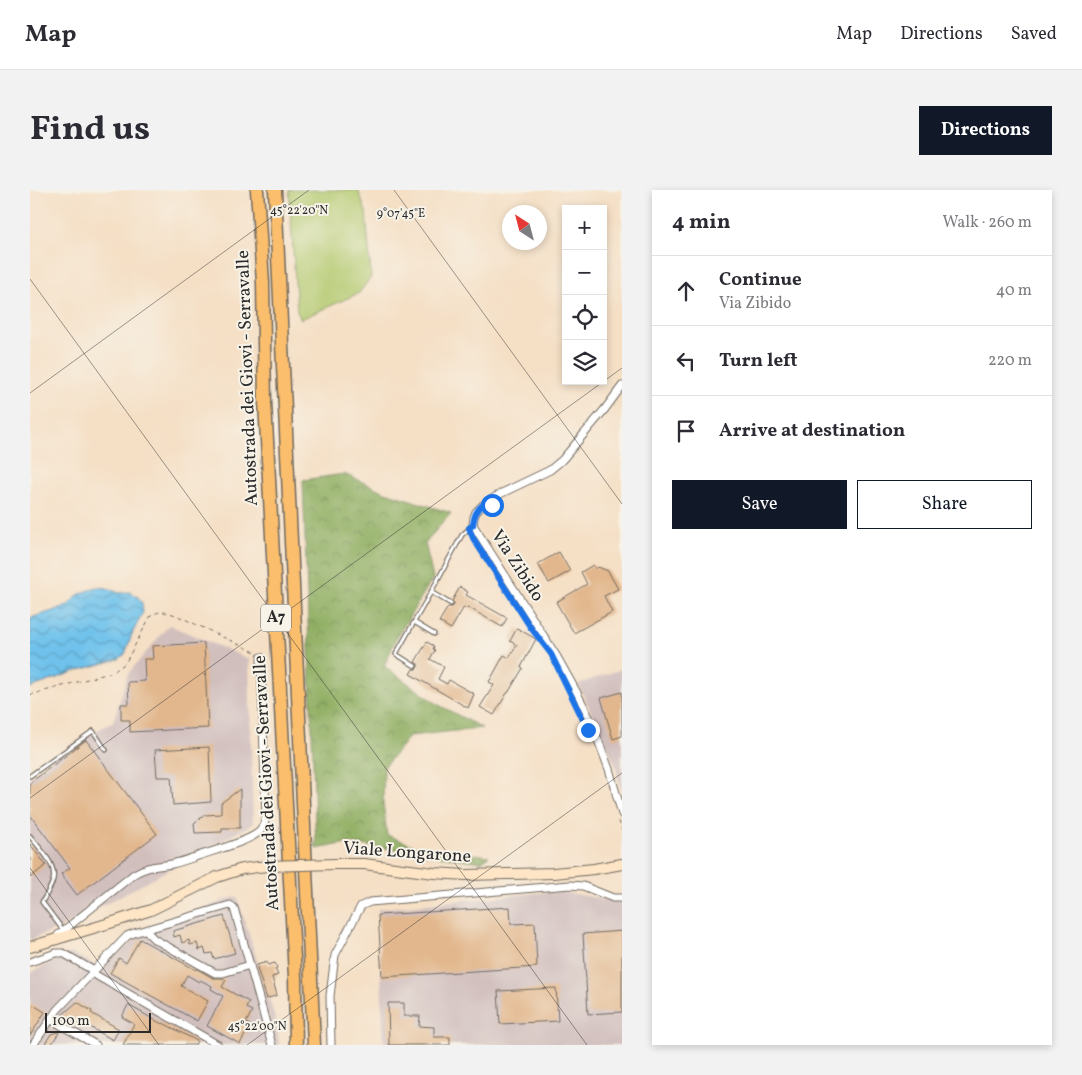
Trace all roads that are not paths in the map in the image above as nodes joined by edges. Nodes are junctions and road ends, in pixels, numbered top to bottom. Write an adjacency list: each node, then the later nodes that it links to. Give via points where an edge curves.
1 (257, 190): 30 (highway, Autostrada dei Giovi - Serravalle / A7)
2 (275, 190): 31 (highway, Autostrada dei Giovi - Serravalle / A7)
3 (622, 386): 4 (street, Via Zibido, via 562,460 550,470 484,504 476,512)
4 (473, 525): 5 (lane, via 462,535); 13 (street, Via Zibido, via 577,693 609,770)
5 (431, 592): 6 (lane); 7 (lane)
6 (451, 604)
7 (414, 622): 8 (lane); 10 (lane, via 396,654)
8 (434, 634)
9 (261, 658): 18 (street, via 266,817 263,827 249,839 190,859 141,870)
10 (415, 666)
11 (106, 750): 12 (lane, via 93,731)
12 (30, 776)
13 (620, 814)
14 (30, 836): 18 (lane, via 54,870 53,881 42,902)
15 (622, 864): 19 (main road, Viale Longarone, bridge, via 554,872 466,875 364,864 242,869 217,876 151,910)
16 (622, 898): 32 (street, via 570,885 365,903 335,955 330,996)
17 (147, 929): 23 (street, via 154,939 215,973 222,974); 23 (street, via 230,905 234,908); 24 (street, via 126,936)
18 (64, 931): 19 (street)
19 (56, 942): 20 (main road, Viale Longarone); 21 (main road, Viale Longarone)
20 (30, 948)
21 (30, 954)
22 (30, 962): 24 (street, via 63,953)
23 (250, 965): 29 (street)
24 (93, 972): 25 (street); 28 (street)
25 (50, 1020): 26 (street); 27 (street)
26 (33, 1045)
27 (96, 1045)
28 (218, 1045)
29 (272, 1045)
30 (296, 1045)
31 (314, 1045)
32 (331, 1045)

